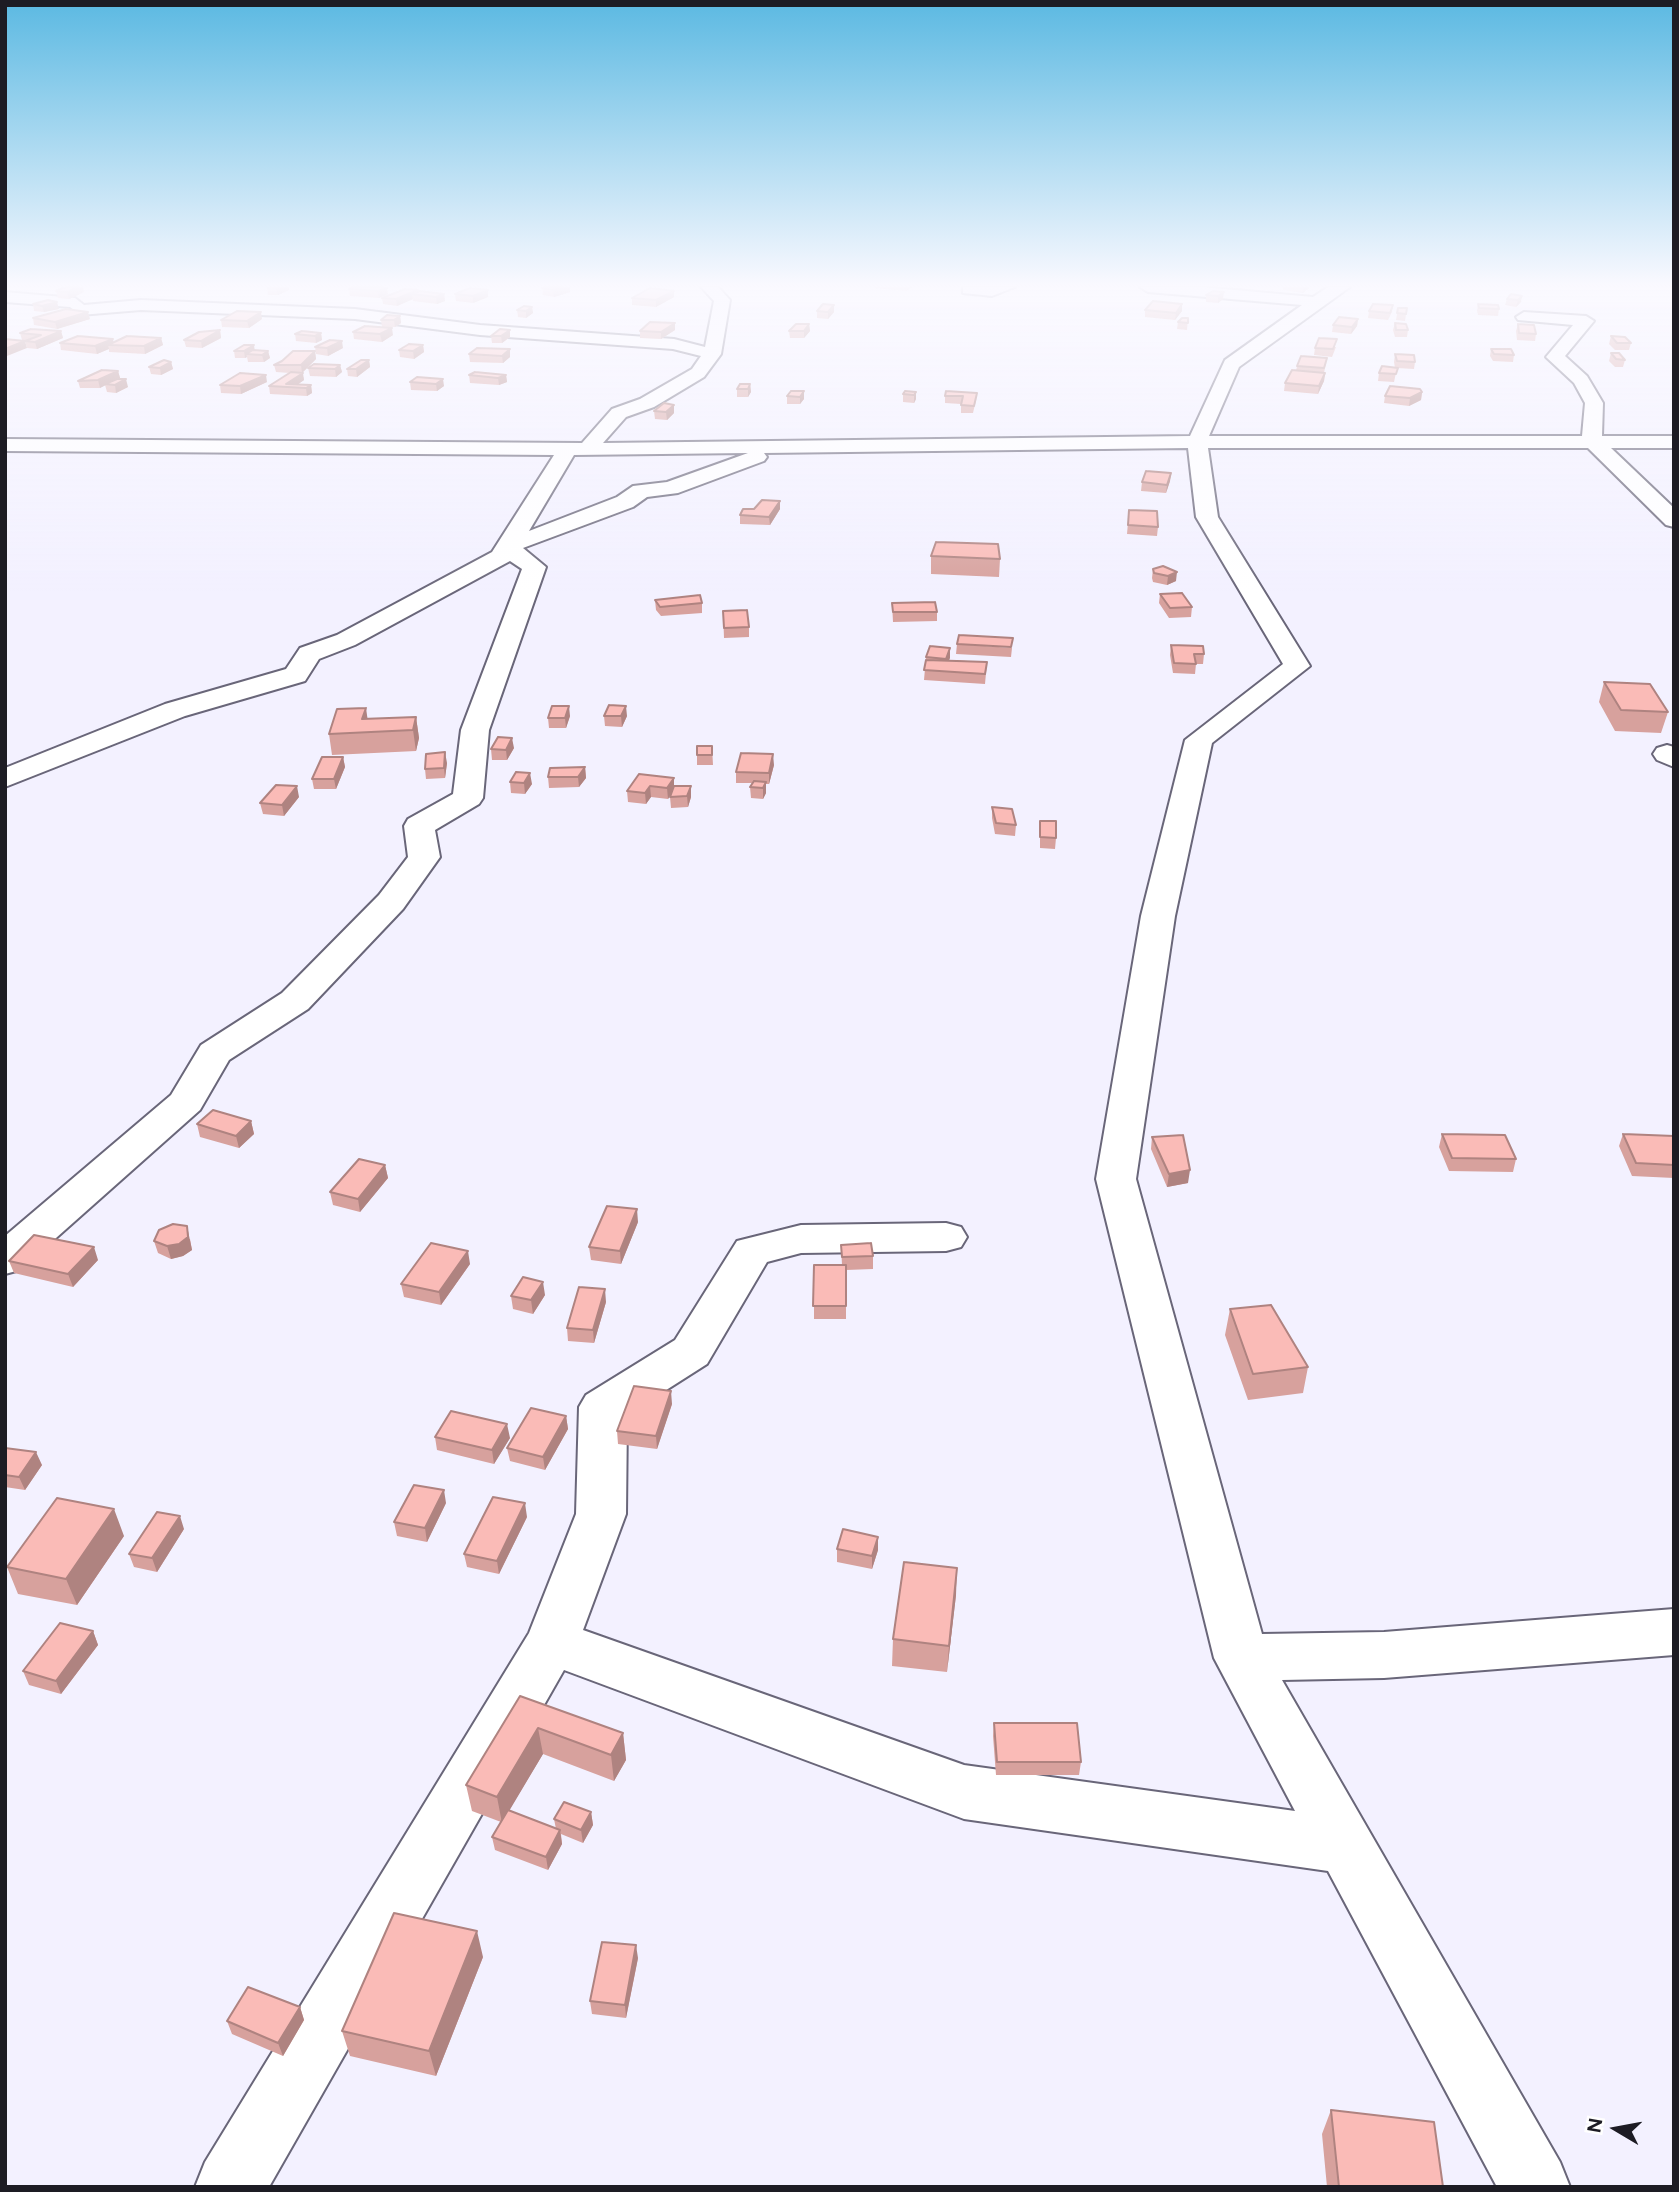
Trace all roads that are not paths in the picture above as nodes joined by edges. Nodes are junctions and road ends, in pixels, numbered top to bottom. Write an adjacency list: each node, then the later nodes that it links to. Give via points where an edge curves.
1 (670, 389): 9 (street, via 619,414)
2 (1220, 389): 4 (street)
3 (1586, 389): 5 (street, via 1594,403)
4 (1197, 442): 5 (street); 8 (street); 19 (street, via 1207,517 1297,666 1199,740 1158,916 1116,1179)
5 (1592, 442): 6 (street); 10 (street)
6 (1674, 442)
7 (5, 445): 9 (street)
8 (785, 447): 9 (street); 11 (street, via 670,488 641,491 625,502)
9 (578, 449): 11 (street)
10 (1674, 520)
11 (506, 547): 14 (street, via 501,557 423,601 309,654 296,675 175,710); 16 (street, via 534,567 475,730 468,797 419,826 424,857 391,902 295,1001 215,1053 186,1102)
12 (1674, 752): 13 (street, via 1667,754)
13 (1674, 758)
14 (5, 778)
15 (946, 1237): 18 (street, via 800,1239 752,1251 691,1352 603,1407 601,1514)
16 (5, 1260)
17 (1674, 1632): 19 (street, via 1384,1655)
18 (552, 1642): 20 (street, via 964,1792); 21 (street)
19 (1241, 1658): 20 (street)
20 (1346, 1846): 22 (street)
21 (230, 2187)
22 (1535, 2187)

